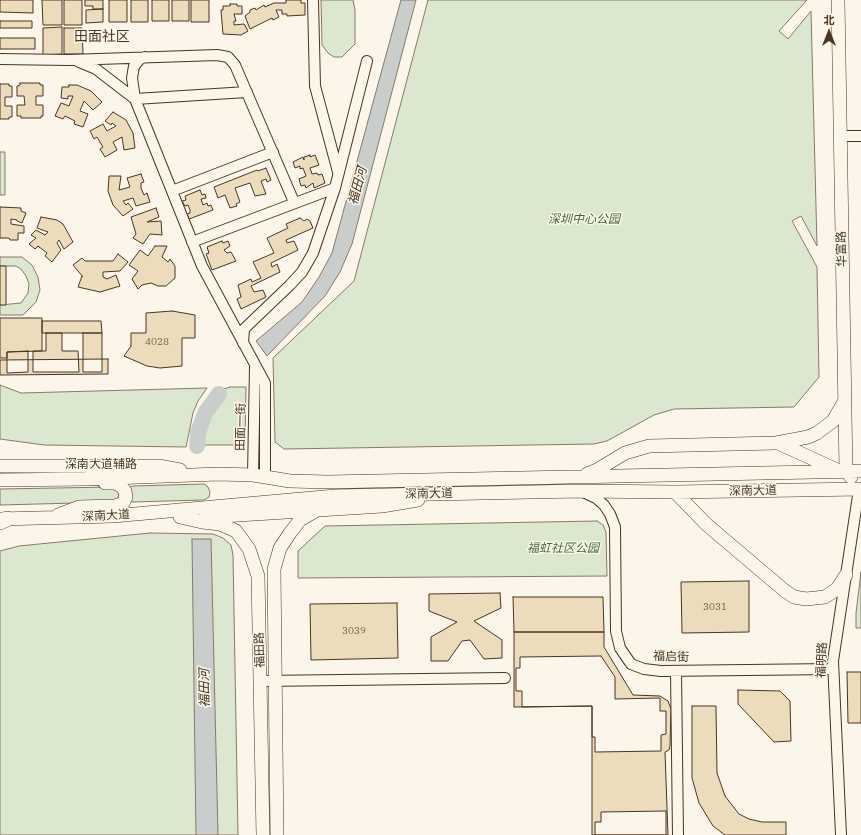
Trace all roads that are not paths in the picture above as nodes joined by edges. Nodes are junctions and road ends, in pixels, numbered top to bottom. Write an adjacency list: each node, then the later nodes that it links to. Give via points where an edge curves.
1 (313, 0): 15 (street, via 315,86)
2 (838, 0): 12 (main road, 华富路)
3 (145, 57): 4 (street); 8 (street, via 136,62); 10 (street, via 228,57 235,65)
4 (118, 58): 6 (street); 8 (street, via 128,61); 9 (street, via 108,65 107,73)
5 (0, 60): 6 (street)
6 (69, 60): 9 (street, via 88,65)
7 (367, 61): 15 (street)
8 (132, 71): 9 (street, via 126,81 119,83); 11 (street)
9 (111, 80): 11 (street)
10 (247, 92): 11 (street); 14 (street)
11 (135, 99): 17 (street)
12 (840, 136): 13 (street); 22 (main road, 华富路)
13 (861, 136)
14 (273, 152): 17 (street); 18 (street)
15 (339, 174): 16 (street)
16 (336, 188): 18 (street); 20 (street, via 313,253 302,272 244,329)
17 (172, 191): 19 (street)
18 (294, 202): 19 (street)
19 (192, 242): 20 (street)
20 (243, 343): 21 (street)
21 (255, 366): 28 (street, 田面一街); 28 (street, 田面一街, via 265,383)
22 (845, 398): 23 (main road, via 838,414 817,433 797,440); 25 (main road, 华富路)
23 (776, 443): 25 (main road, via 824,465); 29 (main road, via 649,446 625,453 597,470)
24 (0, 466): 27 (main road, 深南大道辅路, via 158,466)
25 (846, 471): 26 (main road); 29 (main road, 深南大道); 32 (main road)
26 (861, 471)
27 (202, 474): 28 (main road, 深南大道); 31 (main road, 深南大道)
28 (259, 476): 29 (main road, 深南大道, via 290,481 335,482)
29 (577, 476)
30 (0, 480): 31 (main road, 深南大道)
31 (85, 480): 39 (main road, via 121,486 126,497 115,506 78,506)
32 (860, 487): 34 (main road, 深南大道); 41 (street, 福明路)
33 (579, 491): 34 (main road, 深南大道); 35 (main road, 深南大道); 43 (street, 福启街, via 600,502 616,527 616,631 620,648 627,659 638,667)
34 (675, 492): 41 (main road, via 706,524 794,597 825,597 837,589)
35 (434, 494): 36 (main road, via 398,504); 37 (main road, 深南大道, via 313,498)
36 (317, 510): 38 (main road); 46 (main road, 福田路, via 300,520 280,548 276,560)
37 (153, 513): 38 (main road); 39 (main road, 深南大道)
38 (180, 517): 45 (main road, 福田路, via 229,527 241,535 250,549 258,576)
39 (51, 518): 40 (main road, 深南大道)
40 (2, 520)
41 (846, 574): 42 (street, 福明路)
42 (833, 669): 43 (street, 福启街); 50 (street, 福明路)
43 (676, 671): 49 (street)
44 (505, 678): 46 (street)
45 (261, 681): 46 (street); 47 (main road, 福田路)
46 (275, 681): 48 (main road, 福田路)
47 (263, 835)
48 (277, 835)
49 (678, 835)
50 (841, 835)

